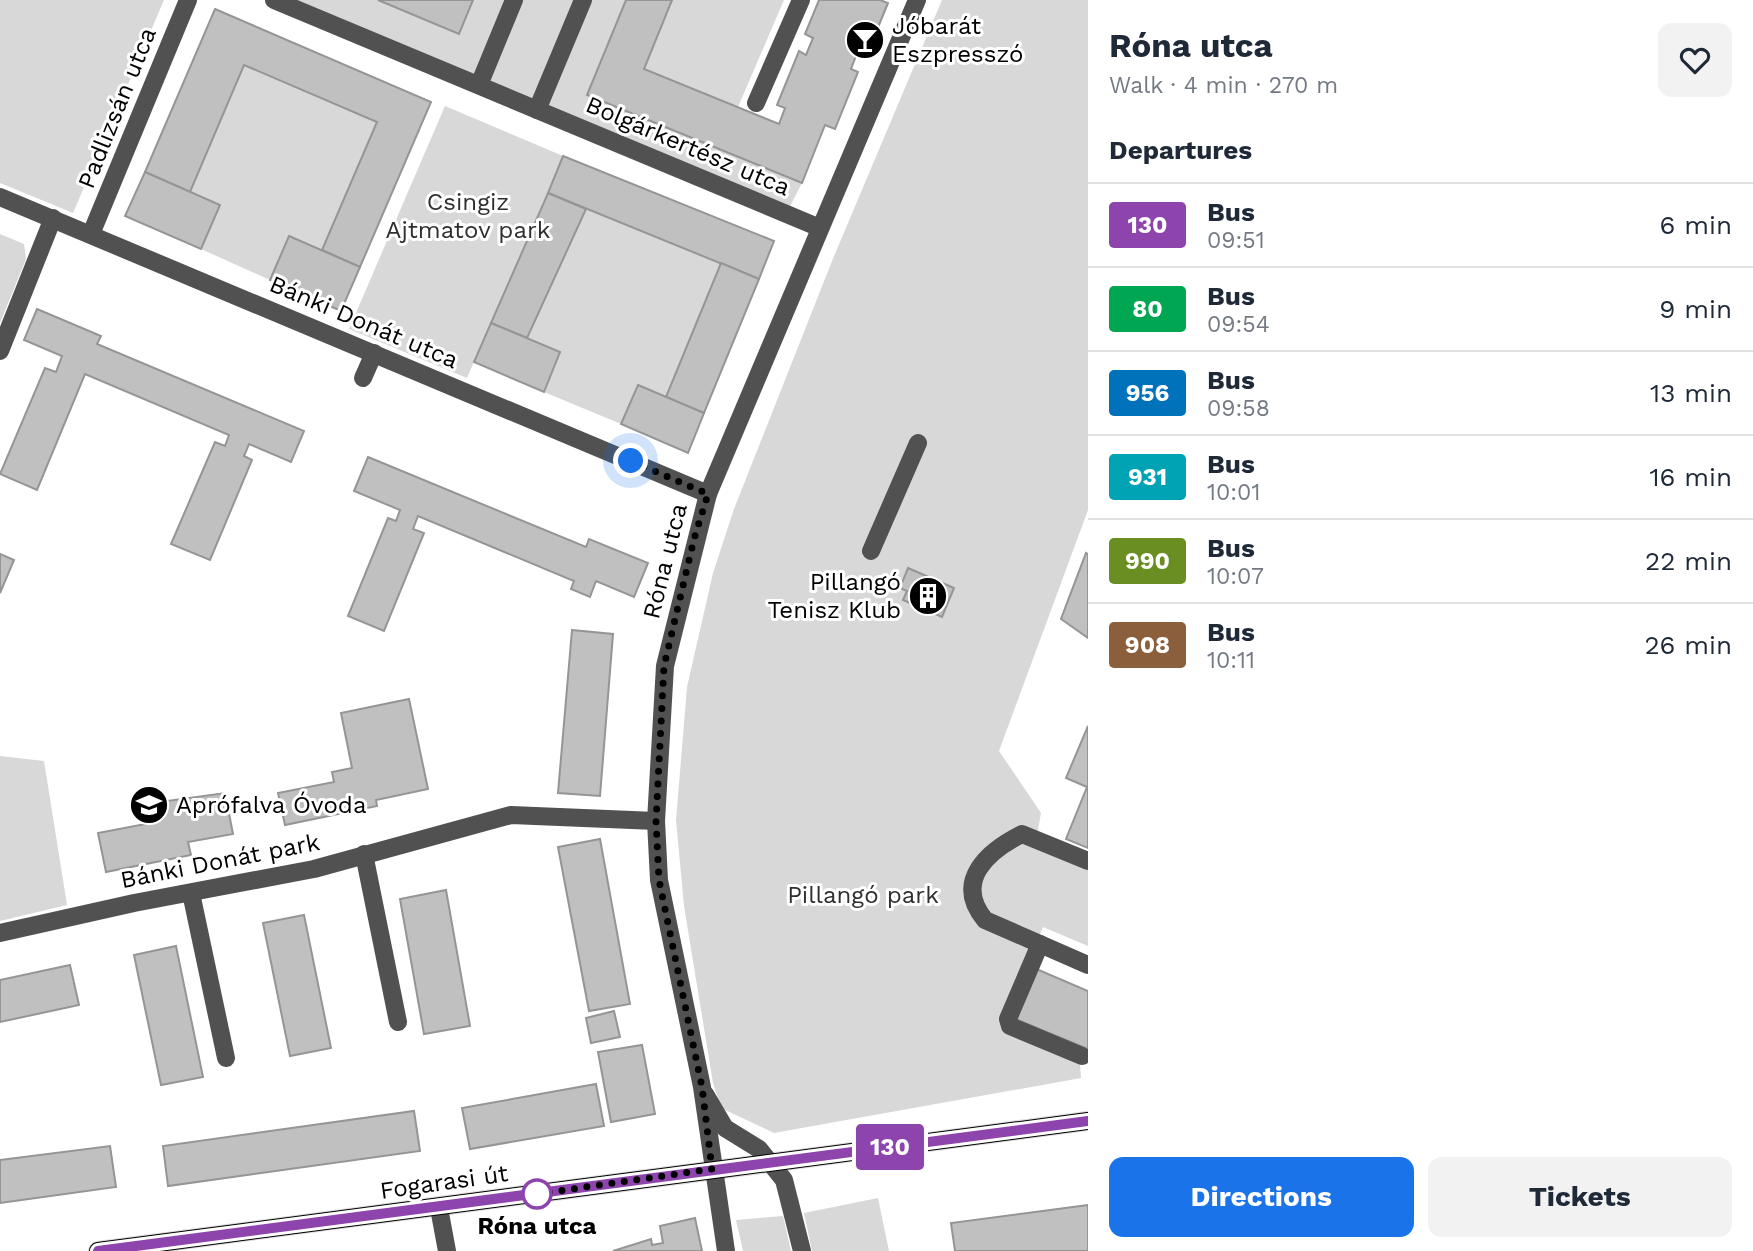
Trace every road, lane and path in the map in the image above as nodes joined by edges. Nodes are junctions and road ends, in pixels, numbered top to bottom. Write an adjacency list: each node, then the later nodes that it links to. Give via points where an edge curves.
1 (188, 0): 13 (street, Padlizsán utca)
2 (274, 0): 7 (street, Bolgárkertész utca)
3 (514, 0): 7 (street)
4 (583, 0): 9 (street)
5 (801, 0): 8 (street)
6 (917, 0): 12 (street, Róna utca)
7 (479, 85): 9 (street, Bolgárkertész utca)
8 (756, 103)
9 (537, 110): 12 (street, Bolgárkertész utca)
10 (0, 197): 11 (street, Bánki Donát utca)
11 (53, 218): 13 (street, Bánki Donát utca); 14 (street)
12 (820, 228): 18 (street, Róna utca)
13 (91, 234): 15 (street, Bánki Donát utca)
14 (0, 351)
15 (374, 353): 16 (street); 18 (street, Bánki Donát utca)
16 (363, 378)
17 (918, 443): 19 (street)
18 (708, 494): 20 (street, Róna utca, via 664,666)
19 (870, 551)
20 (656, 821): 21 (street, Bánki Donát park, via 511,815); 30 (street, Róna utca, via 659,880)
21 (364, 854): 23 (street, Bánki Donát park, via 314,869); 27 (street)
22 (1088, 861): 25 (street, via 1022,834 981,862 972,894 974,907 985,920)
23 (191, 892): 24 (street, Bánki Donát park); 29 (street)
24 (0, 933)
25 (1040, 944): 26 (street); 28 (street, via 1008,1019 1010,1026)
26 (1088, 965)
27 (398, 1022)
28 (1082, 1056)
29 (226, 1058)
30 (702, 1087): 32 (street, Róna utca, via 725,1128 759,1149); 33 (street, Róna utca)
31 (1088, 1121): 32 (main road, Fogarasi út)
32 (769, 1162): 33 (main road, Fogarasi út); 38 (street, Róna utca, via 784,1180 793,1204)
33 (712, 1169): 34 (main road, Fogarasi út); 37 (street, Róna utca)
34 (439, 1208): 35 (main road, Fogarasi út); 36 (street)
35 (98, 1251)
36 (447, 1251)
37 (726, 1251)
38 (802, 1251)

